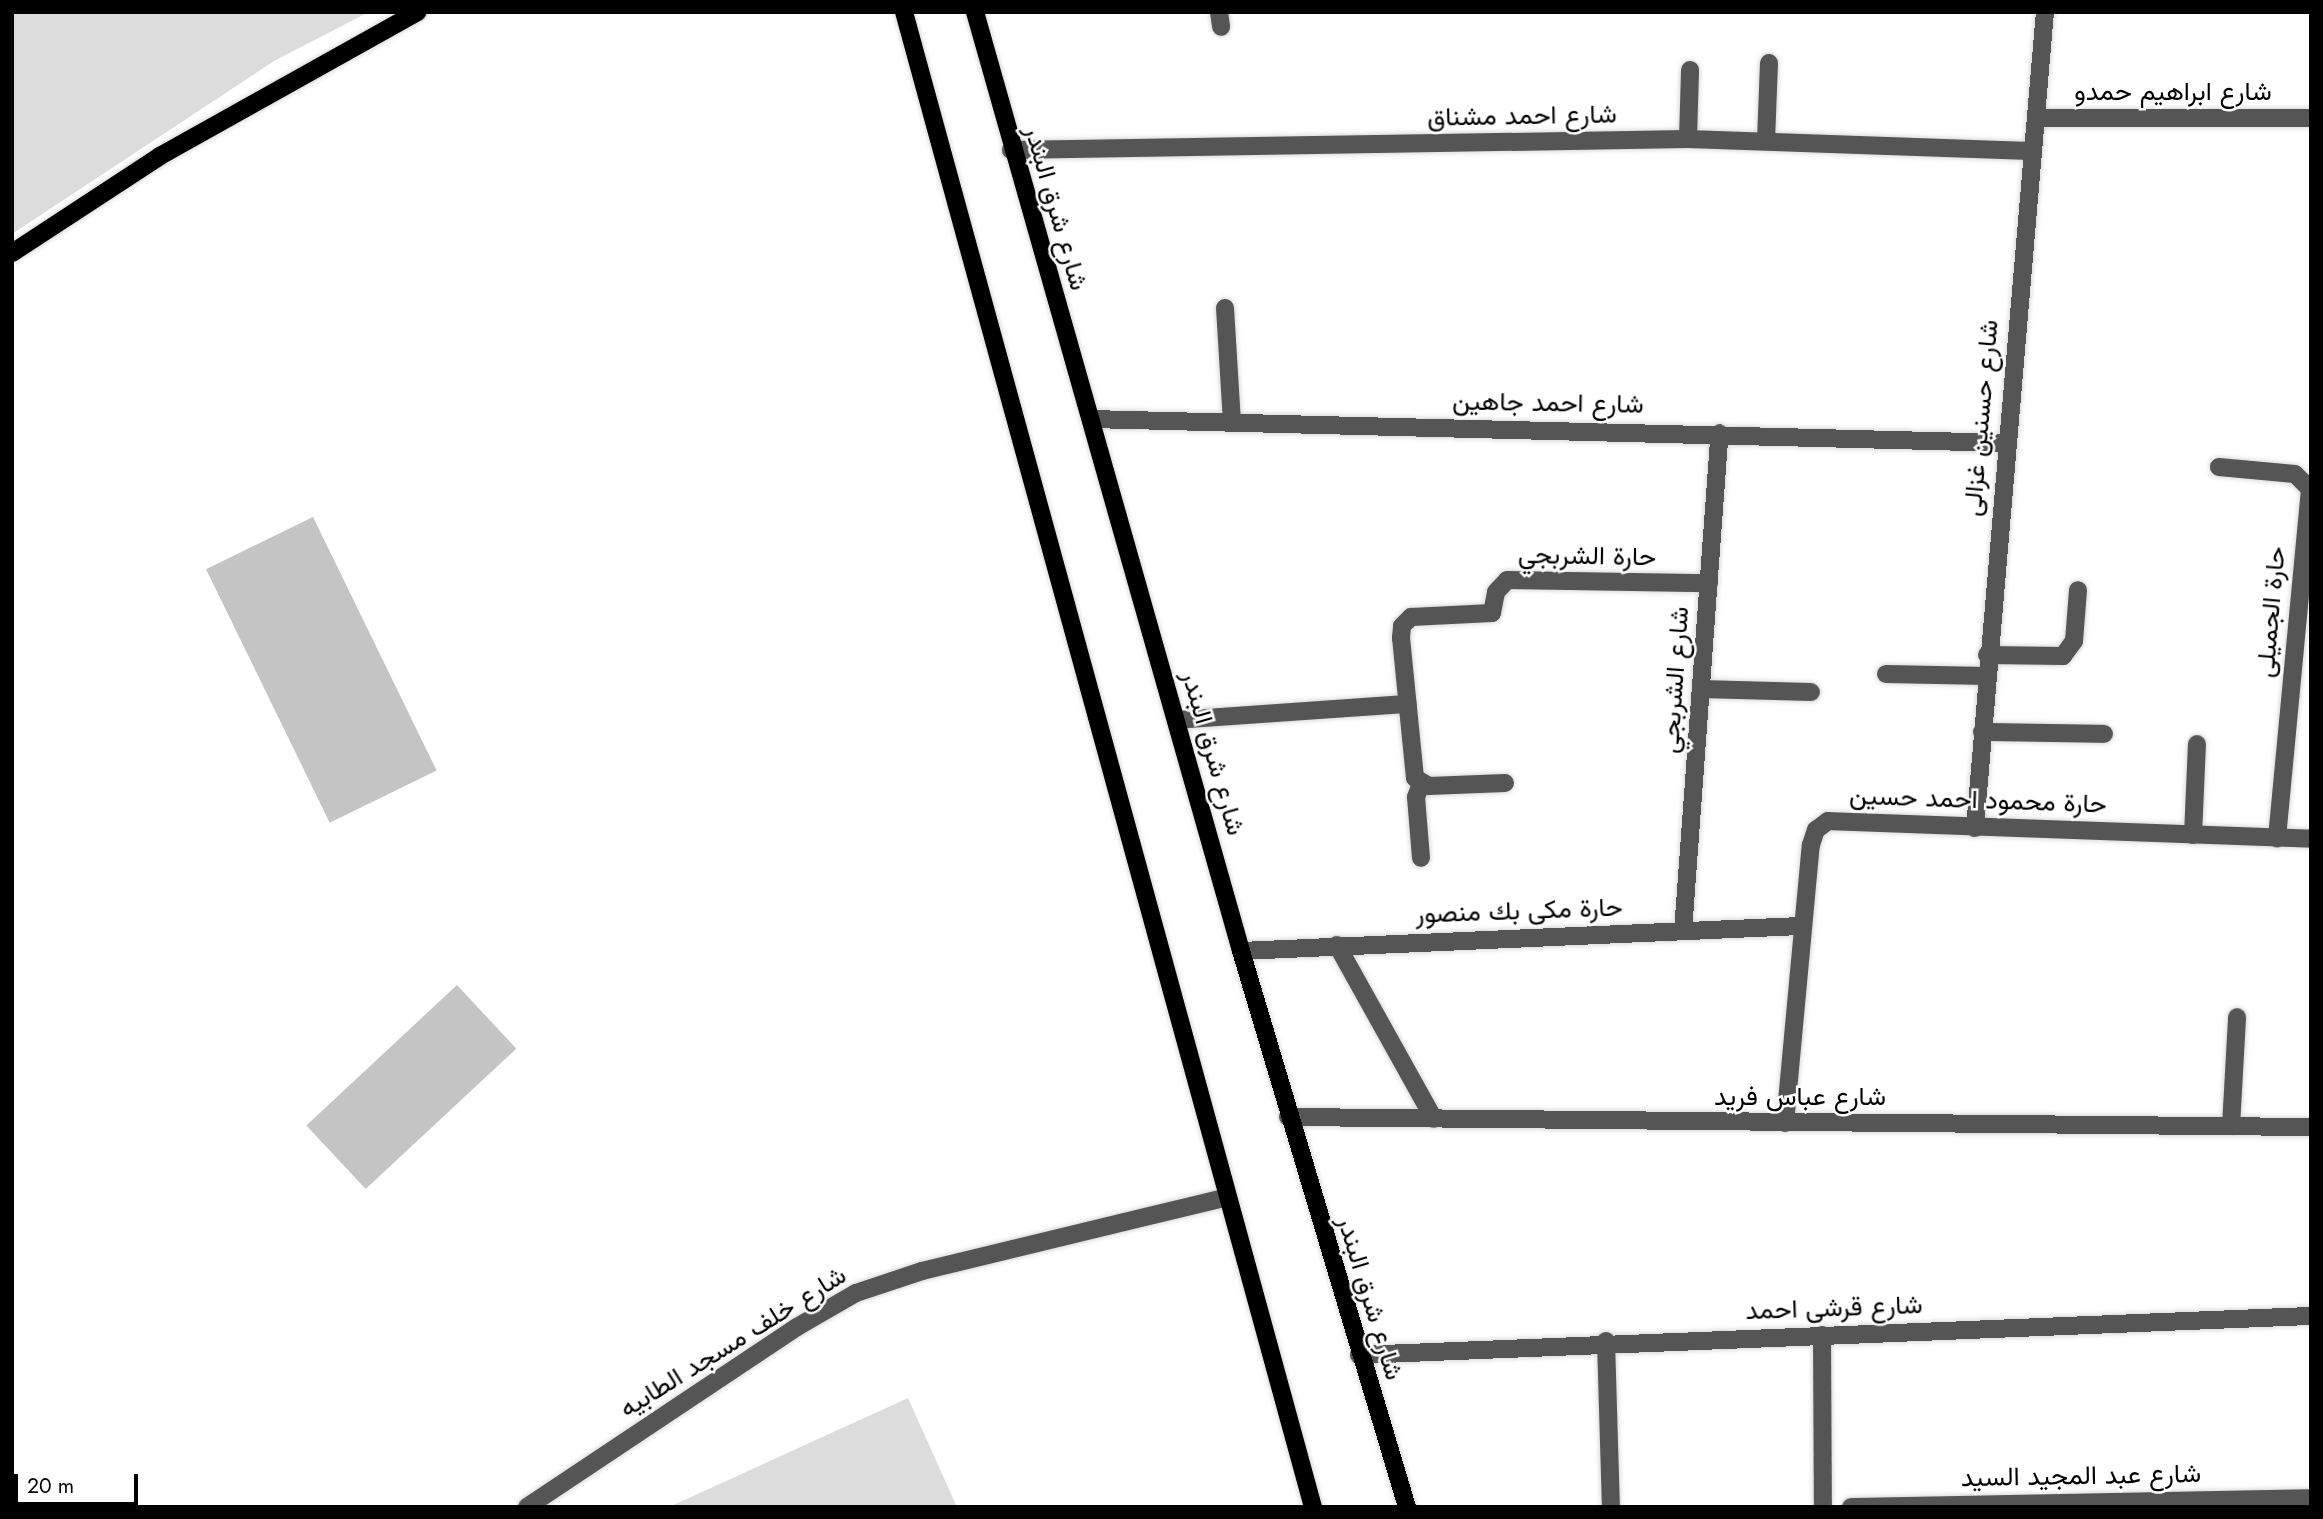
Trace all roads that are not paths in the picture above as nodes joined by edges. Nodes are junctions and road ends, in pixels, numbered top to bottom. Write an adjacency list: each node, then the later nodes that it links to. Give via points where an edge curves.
1 (418, 12): 13 (main road, via 160,156)
2 (904, 12): 51 (main road)
3 (975, 12): 11 (main road, شارع شرق البندر)
4 (2045, 12): 8 (street, شارع حسنين غزالى)
5 (1769, 63): 10 (street)
6 (1690, 70): 9 (street)
7 (2311, 117): 8 (street, شارع ابراهيم حمدو)
8 (2036, 118): 12 (street, شارع حسنين غزالى)
9 (1688, 139): 10 (street, شارع احمد مشناق); 11 (street, شارع احمد مشناق)
10 (1766, 141): 12 (street, شارع احمد مشناق)
11 (1011, 150): 15 (main road, شارع شرق البندر)
12 (2033, 151): 18 (street, شارع حسنين غزالى)
13 (12, 253)
14 (1226, 308): 16 (street)
15 (1091, 419): 16 (street, شارع احمد جاهين); 30 (main road, شارع شرق البندر)
16 (1232, 421): 17 (street, شارع احمد جاهين)
17 (1720, 433): 18 (street, شارع احمد جاهين); 22 (street, شارع الشربجي)
18 (2004, 443): 24 (street, شارع حسنين غزالى)
19 (2219, 467): 20 (street, حارة الجميلى, via 2295,474 2310,489)
20 (2310, 500): 21 (street, حارة الجميلى)
21 (2306, 562): 38 (street, حارة الجميلى)
22 (1709, 583): 27 (street, شارع الشربجي); 29 (street, حارة الشربجي, via 1507,580 1496,592 1492,613 1411,617 1402,626 1401,638)
23 (2078, 590): 24 (street, via 2074,641 2063,656)
24 (1987, 655): 26 (street, شارع حسنين غزالى)
25 (1886, 674): 26 (street)
26 (1987, 676): 31 (street, شارع حسنين غزالى)
27 (1701, 689): 28 (street); 42 (street, شارع الشربجي)
28 (1811, 692)
29 (1407, 704): 30 (street); 35 (street, حارة الشربجي, via 1412,770)
30 (1176, 720): 44 (main road, شارع شرق البندر)
31 (1982, 732): 32 (street); 36 (street, شارع حسنين غزالى)
32 (2104, 734)
33 (2197, 744): 37 (street)
34 (1505, 783): 35 (street)
35 (1421, 784): 40 (street, via 1416,797)
36 (1975, 828): 37 (street, حارة محمود احمد حسين); 41 (street, حارة محمود احمد حسين, via 1828,821 1816,830 1811,845)
37 (2193, 835): 38 (street, حارة محمود احمد حسين)
38 (2277, 838): 39 (street, حارة محمود احمد حسين)
39 (2311, 839)
40 (1421, 858)
41 (1801, 926): 42 (street, حارة مكى بك منصور); 48 (street, حارة محمود احمد حسين)
42 (1683, 931): 43 (street, حارة مكى بك منصور)
43 (1337, 944): 44 (street, حارة مكى بك منصور); 47 (street)
44 (1241, 951): 46 (main road, شارع شرق البندر)
45 (2237, 1017): 49 (street)
46 (1289, 1117): 47 (street, شارع عباس فريد); 55 (main road, شارع شرق البندر)
47 (1434, 1119): 48 (street, شارع عباس فريد)
48 (1785, 1123): 49 (street, شارع عباس فريد)
49 (2231, 1126): 50 (street, شارع عباس فريد)
50 (2311, 1127)
51 (1227, 1197): 57 (street, شارع خلف مسجد الطابيه, via 922,1271 856,1293 797,1327); 58 (main road)
52 (2311, 1316): 53 (street, شارع قرشى احمد)
53 (1822, 1335): 54 (street, شارع قرشى احمد); 61 (street)
54 (1606, 1341): 55 (street, شارع قرشى احمد); 60 (street)
55 (1359, 1355): 59 (main road, شارع شرق البندر)
56 (2311, 1497): 63 (street, شارع عبد المجيد السيد)
57 (527, 1507)
58 (1313, 1507)
59 (1407, 1507)
60 (1612, 1507)
61 (1823, 1507)
62 (1851, 1507): 63 (street, شارع عبد المجيد السيد)
63 (1879, 1507)

